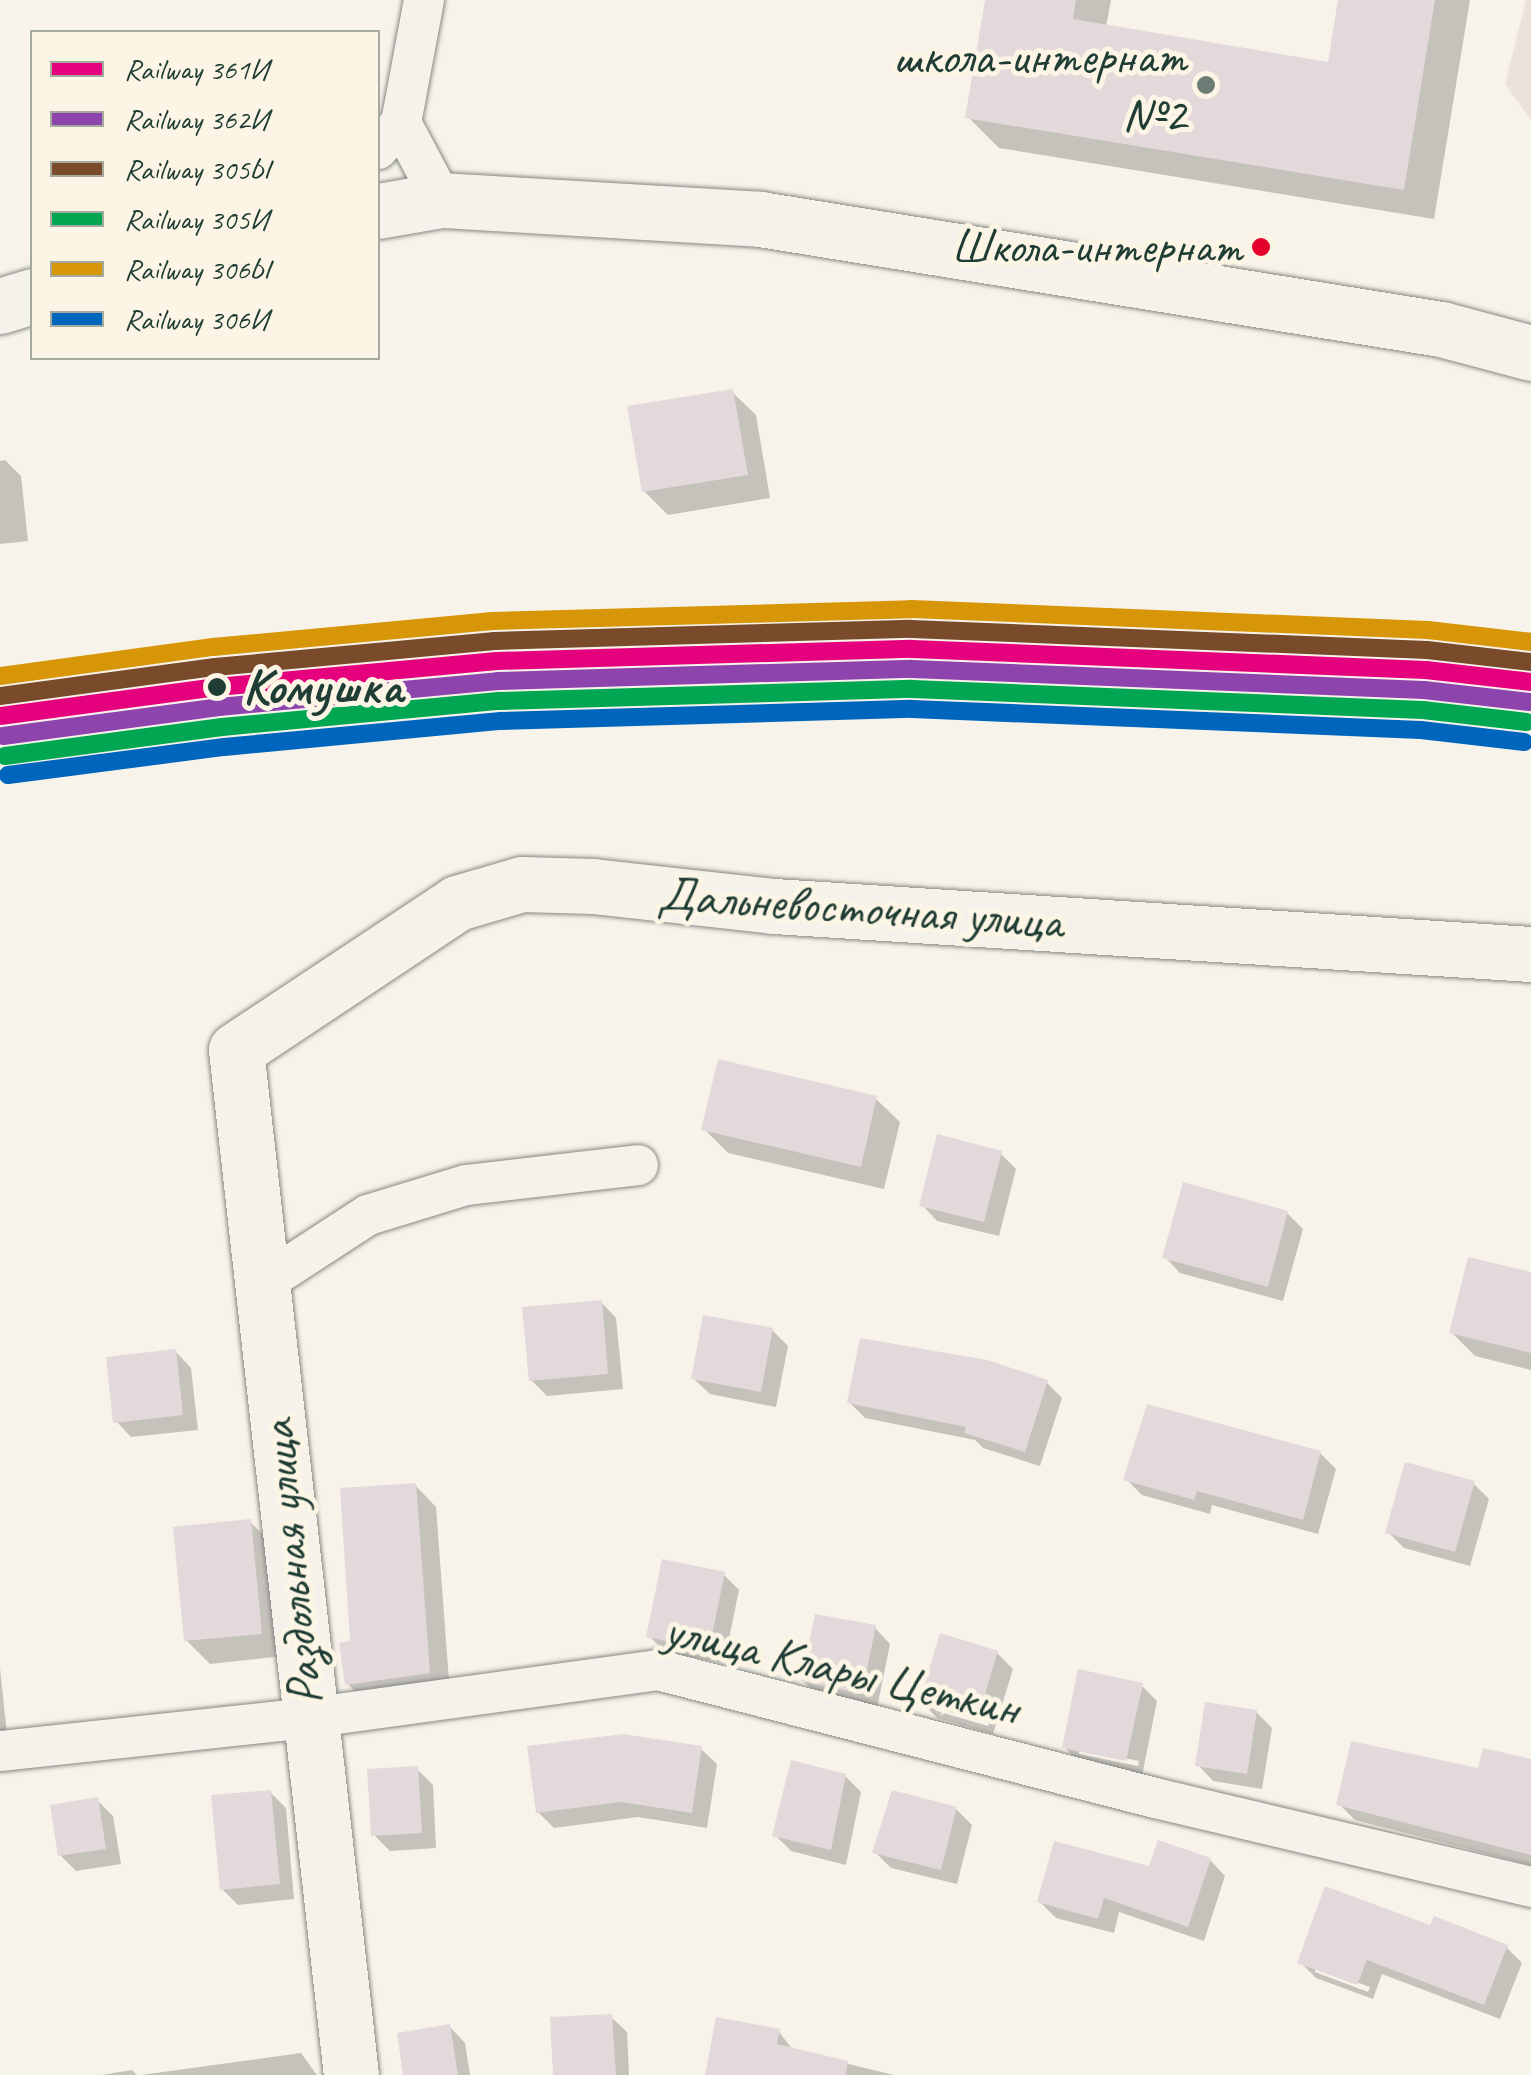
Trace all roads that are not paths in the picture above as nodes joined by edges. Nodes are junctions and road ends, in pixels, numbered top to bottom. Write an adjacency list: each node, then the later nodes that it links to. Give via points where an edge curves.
1 (424, 0): 2 (street)
2 (389, 136): 3 (street)
3 (442, 200): 4 (street); 7 (street, via 760,219 1441,329)
4 (380, 211)
5 (30, 297): 6 (street)
6 (0, 306)
7 (1531, 353)
8 (1531, 954): 9 (street, Дальневосточная улица, via 522,884 458,902)
9 (236, 1050): 11 (street, Раздольная улица)
10 (638, 1165): 11 (street, via 466,1185 368,1215)
11 (262, 1284): 12 (street, Раздольная улица)
12 (308, 1718): 13 (street, улица Клары Цеткин); 14 (street, улица Клары Цеткин, via 658,1670); 15 (street, Раздольная улица)
13 (0, 1751)
14 (1531, 1887)
15 (351, 2075)

